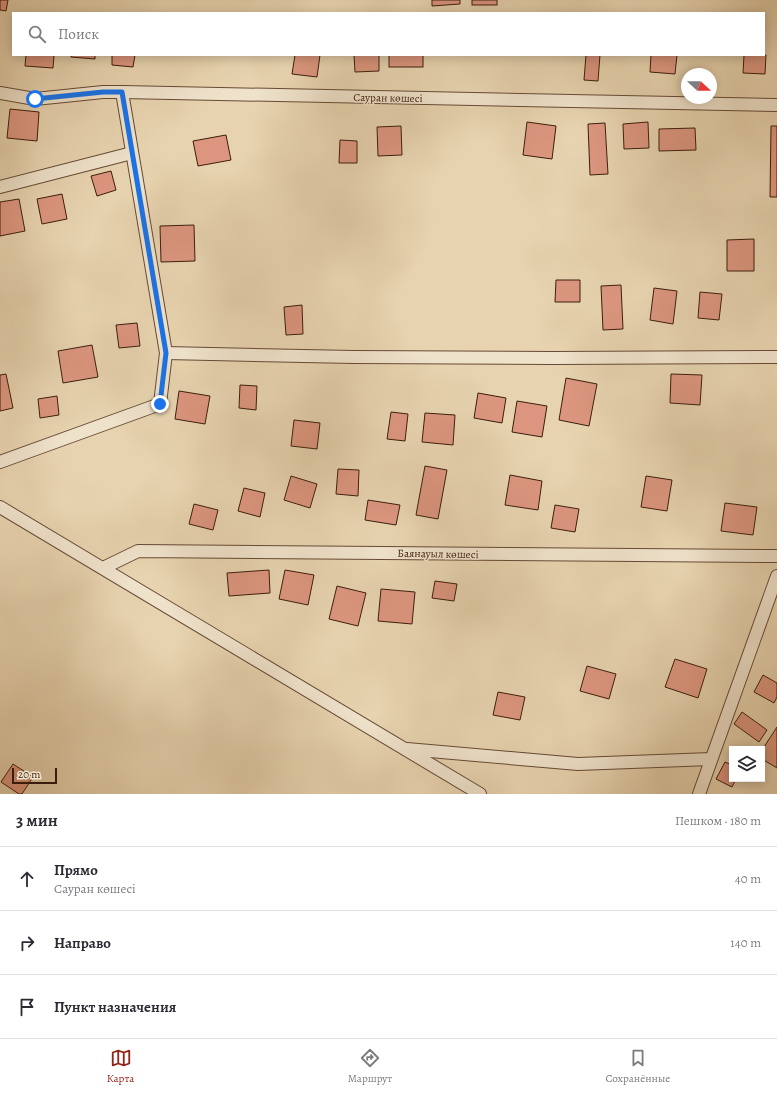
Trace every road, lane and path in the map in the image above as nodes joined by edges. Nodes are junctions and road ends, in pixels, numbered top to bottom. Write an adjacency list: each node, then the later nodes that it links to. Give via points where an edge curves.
1 (122, 92): 2 (street, Сауран көшесі, via 35,99); 3 (street, Сауран көшесі); 4 (street)
2 (0, 93)
3 (777, 105)
4 (132, 153): 5 (street); 6 (street)
5 (0, 187)
6 (166, 353): 7 (street, via 361,357); 8 (street, via 160,404)
7 (777, 357)
8 (0, 462)
9 (0, 507): 11 (street)
10 (777, 556): 11 (street, Баянауыл көшесі, via 138,551)
11 (103, 568): 13 (street)
12 (777, 576): 14 (street)
13 (404, 748): 14 (street, via 578,764); 15 (street)
14 (711, 759): 16 (street)
15 (480, 794)
16 (699, 794)

